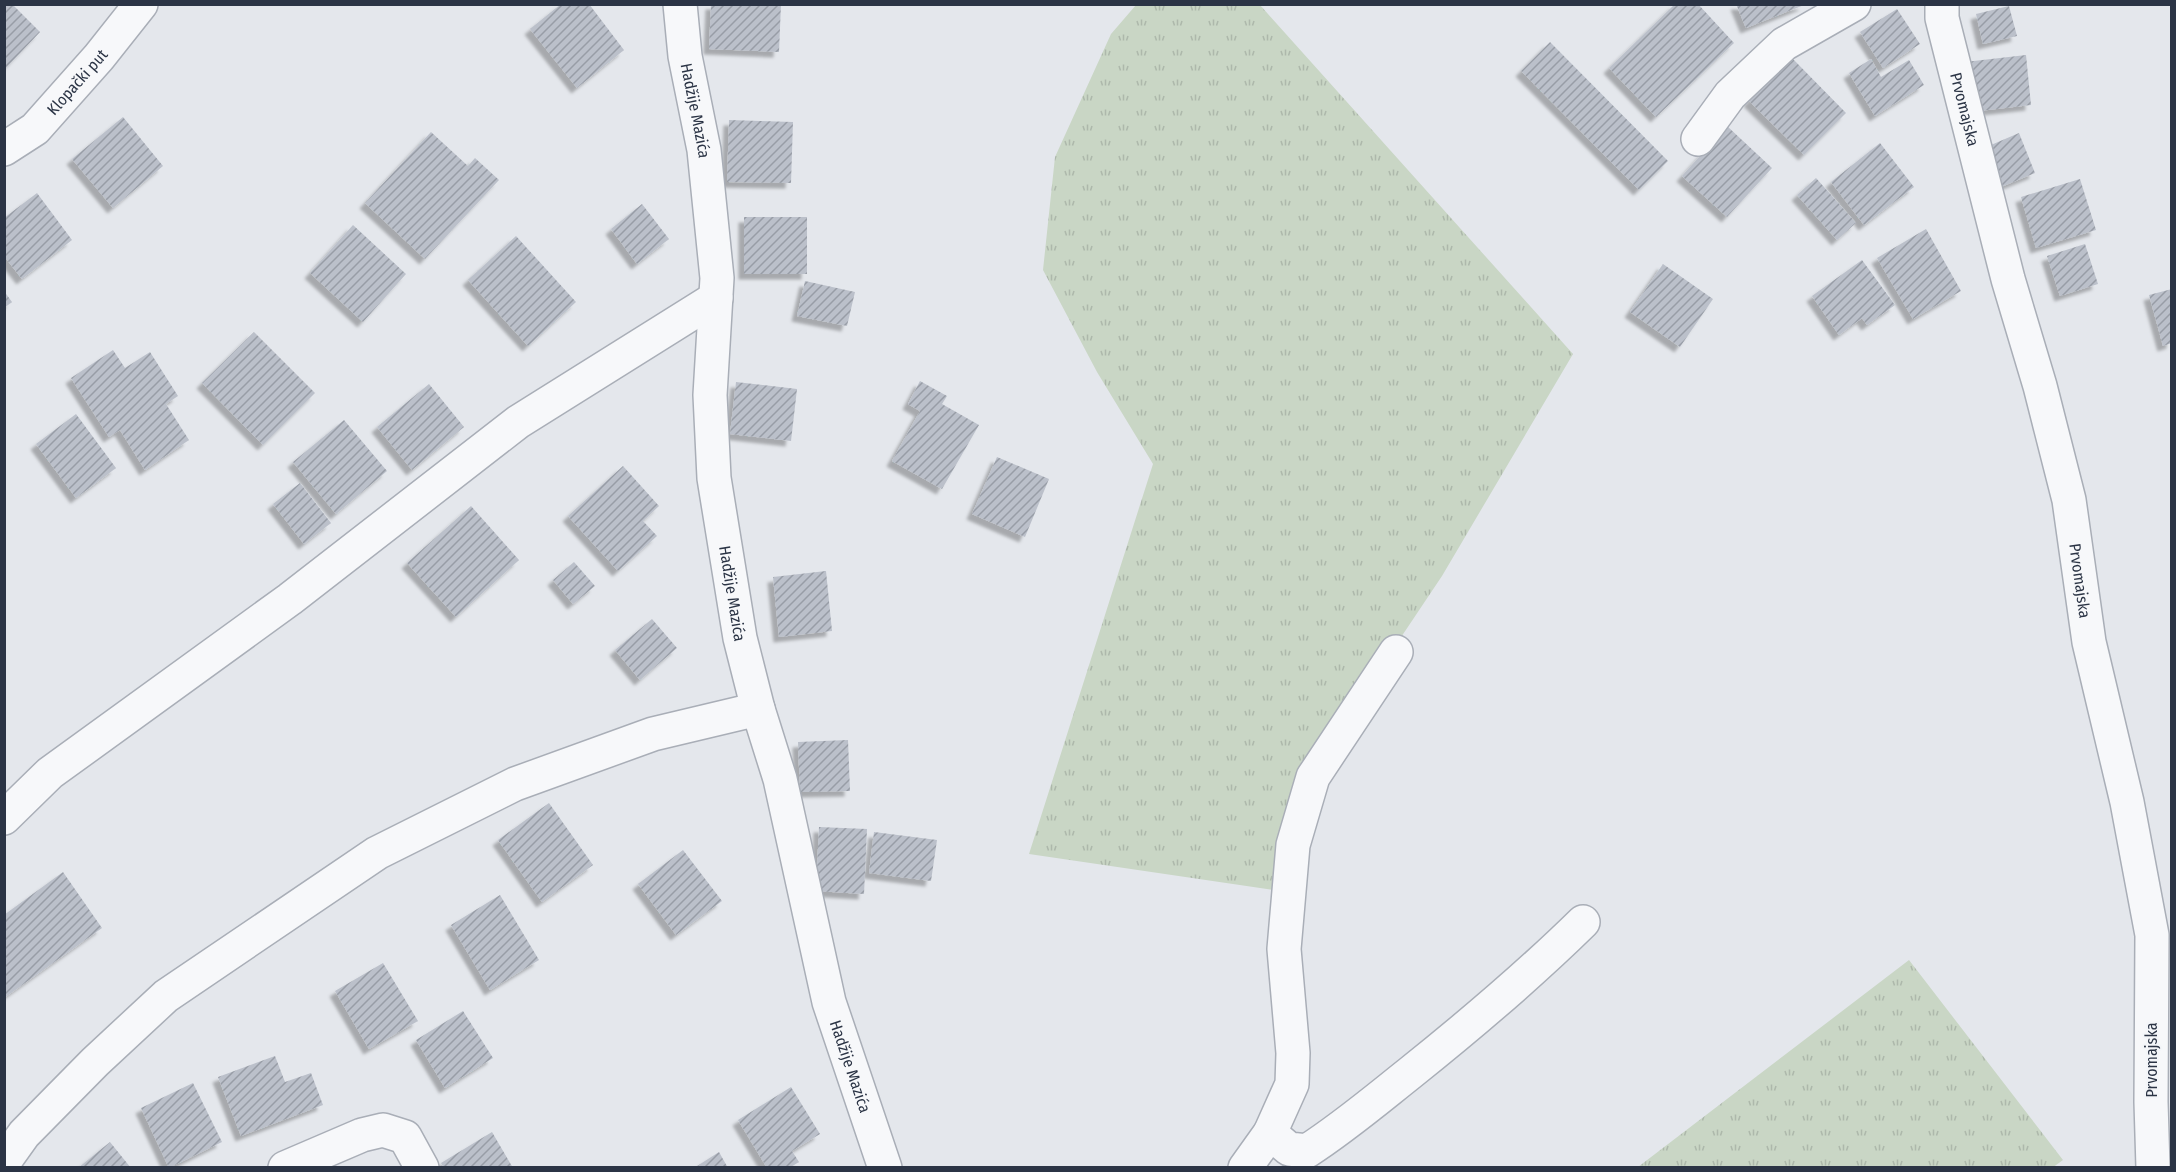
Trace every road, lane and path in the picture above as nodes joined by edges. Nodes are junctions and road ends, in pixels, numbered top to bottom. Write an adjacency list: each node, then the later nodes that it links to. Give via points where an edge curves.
1 (141, 4): 6 (street, Klopački put, via 35,129)
2 (680, 4): 7 (street, Hadžije Mazića, via 685,56 704,150)
3 (1854, 4): 5 (street, via 1784,44 1730,95)
4 (1942, 4): 12 (street, Prvomajska, via 1973,147 2069,500 2089,642)
5 (1698, 139)
6 (4, 149)
7 (716, 298): 9 (street, Hadžije Mazića, via 710,395 714,478 740,638); 10 (street, via 518,422 290,599 50,773)
8 (1396, 652): 13 (street, via 1313,777 1293,845 1284,950 1292,1084)
9 (758, 709): 14 (street, via 653,734 515,784 378,854 166,996 24,1134); 17 (street, Hadžije Mazića, via 780,779 829,1002)
10 (4, 818)
11 (1583, 922): 13 (street, via 1479,1018 1334,1134 1307,1151 1289,1149)
12 (2162, 937): 19 (street, Prvomajska, via 2151,1102)
13 (1270, 1133): 18 (street)
14 (4, 1162)
15 (285, 1167): 16 (street, via 383,1130 405,1137)
16 (422, 1167)
17 (885, 1167)
18 (1245, 1167)
19 (2153, 1167)

